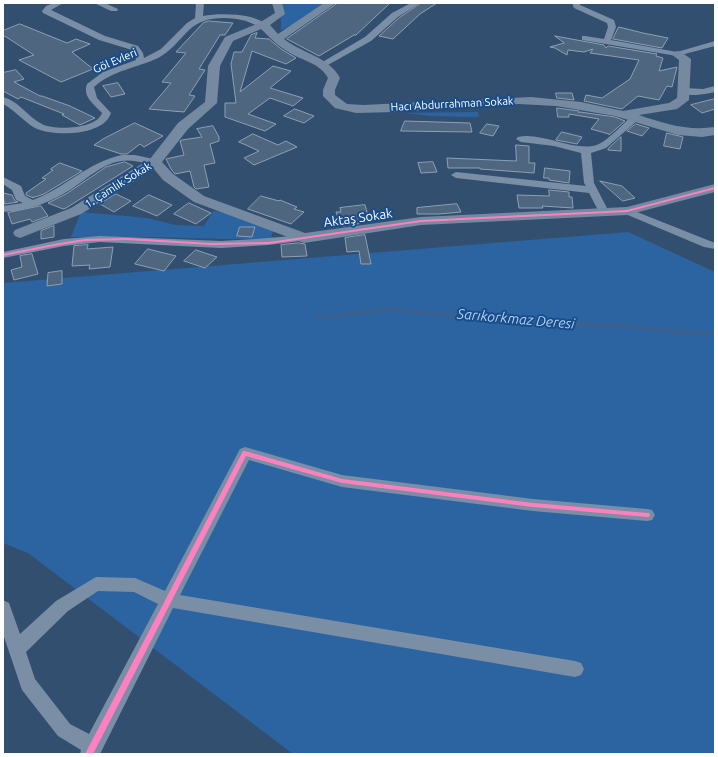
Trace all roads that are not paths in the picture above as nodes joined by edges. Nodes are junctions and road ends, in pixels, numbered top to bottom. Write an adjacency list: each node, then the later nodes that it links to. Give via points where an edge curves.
1 (59, 3): 16 (street, via 46,11 102,38 136,48)
2 (98, 3): 8 (street)
3 (200, 3): 9 (street)
4 (277, 3): 10 (street, via 280,14)
5 (331, 3): 12 (street)
6 (416, 3): 17 (street, via 395,15 368,39)
7 (576, 3): 13 (street, via 577,6 611,22)
8 (114, 10)
9 (199, 19): 10 (street, via 226,17 245,19); 16 (street, Göl Evleri, via 163,52)
10 (263, 25): 12 (street); 26 (street, 1. Çamlık Sokak, via 229,39 214,66 211,103 183,126)
11 (585, 38): 13 (street)
12 (277, 39): 17 (street, via 296,53)
13 (607, 42): 15 (street)
14 (715, 43): 15 (street)
15 (677, 54): 19 (street, via 685,59)
16 (140, 62): 20 (street, Göl Evleri, via 108,74 90,86 93,100 107,113 105,119 94,126 67,131 51,130 38,126)
17 (323, 64): 21 (street, Hacı Abdurrahman Sokak, via 334,78 329,96 342,106 368,109 542,100)
18 (715, 89): 19 (street, via 703,92)
19 (683, 91): 21 (street, via 683,100 673,106)
20 (3, 100)
21 (623, 114): 22 (street, Hacı Abdurrahman Sokak)
22 (635, 118): 23 (street, Hacı Abdurrahman Sokak, via 692,134); 25 (street, via 603,146)
23 (715, 131)
24 (521, 139): 25 (street, via 554,143)
25 (586, 151): 30 (street)
26 (155, 162): 31 (street, via 123,158 106,162 86,172 68,187); 35 (street, 1. Çamlık Sokak, via 76,211); 36 (street, via 168,177 199,199)
27 (456, 175): 30 (street)
28 (3, 180): 31 (street, via 17,188 20,198)
29 (715, 188): 33 (street, Aktaş Sokak)
30 (592, 190): 34 (street)
31 (32, 204): 32 (street)
32 (3, 209)
33 (627, 211): 34 (street, Aktaş Sokak); 37 (street)
34 (604, 212): 36 (street, Aktaş Sokak, via 422,221 359,228)
35 (20, 233)
36 (304, 238): 38 (street, Aktaş Sokak, via 210,244 128,239 85,240)
37 (715, 246)
38 (3, 255)
39 (647, 515): 40 (street, via 533,505 342,481 245,453)
40 (168, 600): 42 (street, via 135,585 96,584 62,606); 43 (street); 44 (street)
41 (3, 608): 42 (street)
42 (17, 649): 44 (street, via 28,684 64,730)
43 (575, 669)
44 (91, 751)

